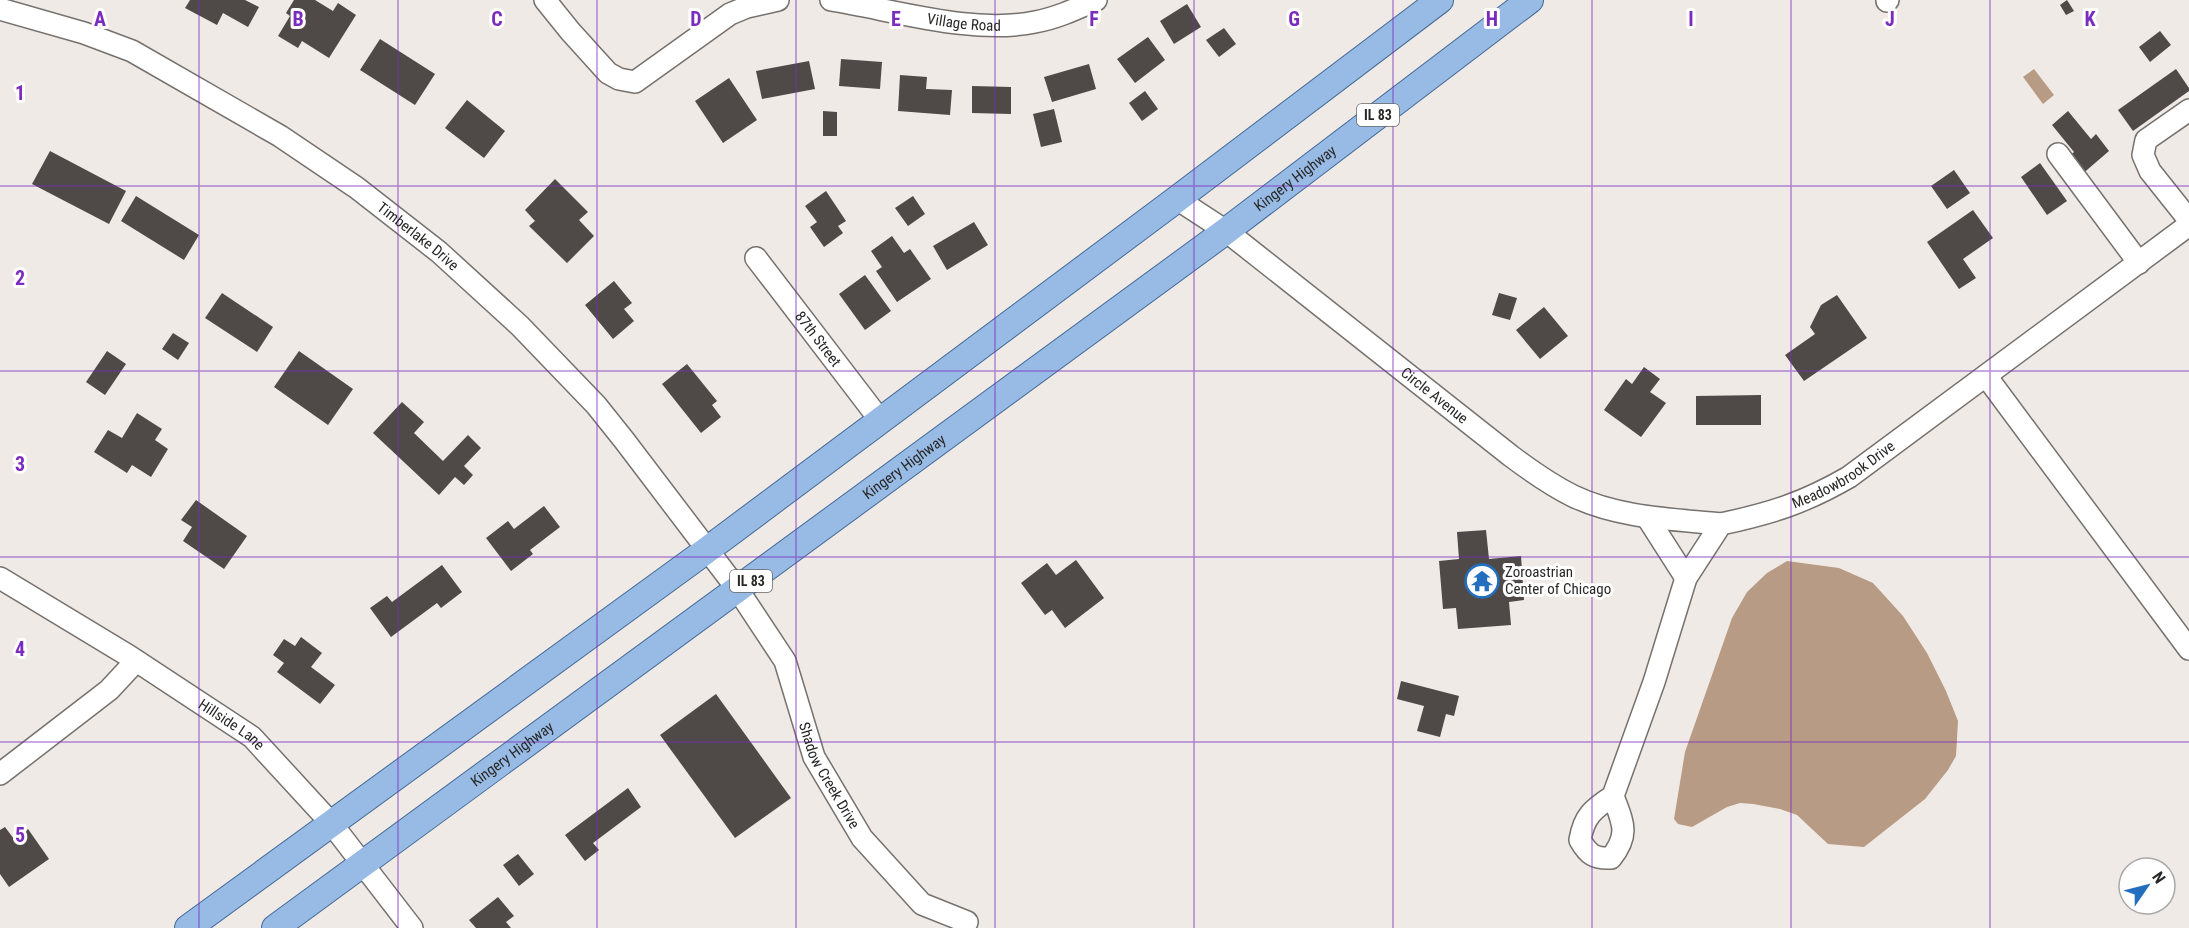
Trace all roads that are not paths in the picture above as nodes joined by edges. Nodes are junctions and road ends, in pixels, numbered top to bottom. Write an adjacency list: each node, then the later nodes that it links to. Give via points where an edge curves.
1 (545, 0): 2 (street, via 608,73 619,80 635,82 730,15)
2 (778, 0)
3 (831, 0): 4 (street, Village Road, via 963,24 1009,26 1059,16)
4 (1096, 0)
5 (1440, 0): 10 (main road)
6 (1530, 0): 13 (main road, Kingery Highway / IL 83)
7 (0, 9): 20 (street, Timberlake Drive, via 132,51 280,136 357,188 440,252 520,326 596,405)
8 (2189, 110): 11 (street, via 2146,141 2143,155 2150,171)
9 (2058, 154): 15 (street)
10 (1177, 199): 13 (street, Circle Avenue); 17 (main road)
11 (2189, 220)
12 (2189, 225): 15 (street, Meadowbrook Drive)
13 (1226, 231): 18 (street, Circle Avenue, via 1532,472 1597,506); 23 (main road, Kingery Highway / IL 83)
14 (756, 258): 17 (street, 87th Street)
15 (2139, 262): 16 (street, Meadowbrook Drive)
16 (1986, 376): 19 (street, Meadowbrook Drive, via 1849,477 1821,493 1774,511); 24 (street)
17 (880, 420): 20 (main road)
18 (1647, 517): 19 (street, Circle Avenue); 22 (street)
19 (1721, 524): 22 (street)
20 (707, 550): 23 (street, Timberlake Drive); 28 (main road)
21 (0, 578): 25 (street, Hillside Lane)
22 (1686, 578): 27 (street)
23 (738, 590): 29 (main road, Kingery Highway / IL 83); 30 (street, Shadow Creek Drive, via 785,661 814,758 862,838 922,904)
24 (2189, 649)
25 (136, 661): 26 (street, via 109,690); 28 (street, Hillside Lane, via 252,737)
26 (0, 774)
27 (1613, 796)
28 (331, 823): 29 (street, Hillside Lane); 31 (main road)
29 (362, 863): 32 (main road, Kingery Highway / IL 83); 33 (street, Hillside Lane)
30 (967, 922)
31 (188, 928)
32 (275, 928)
33 (412, 928)

